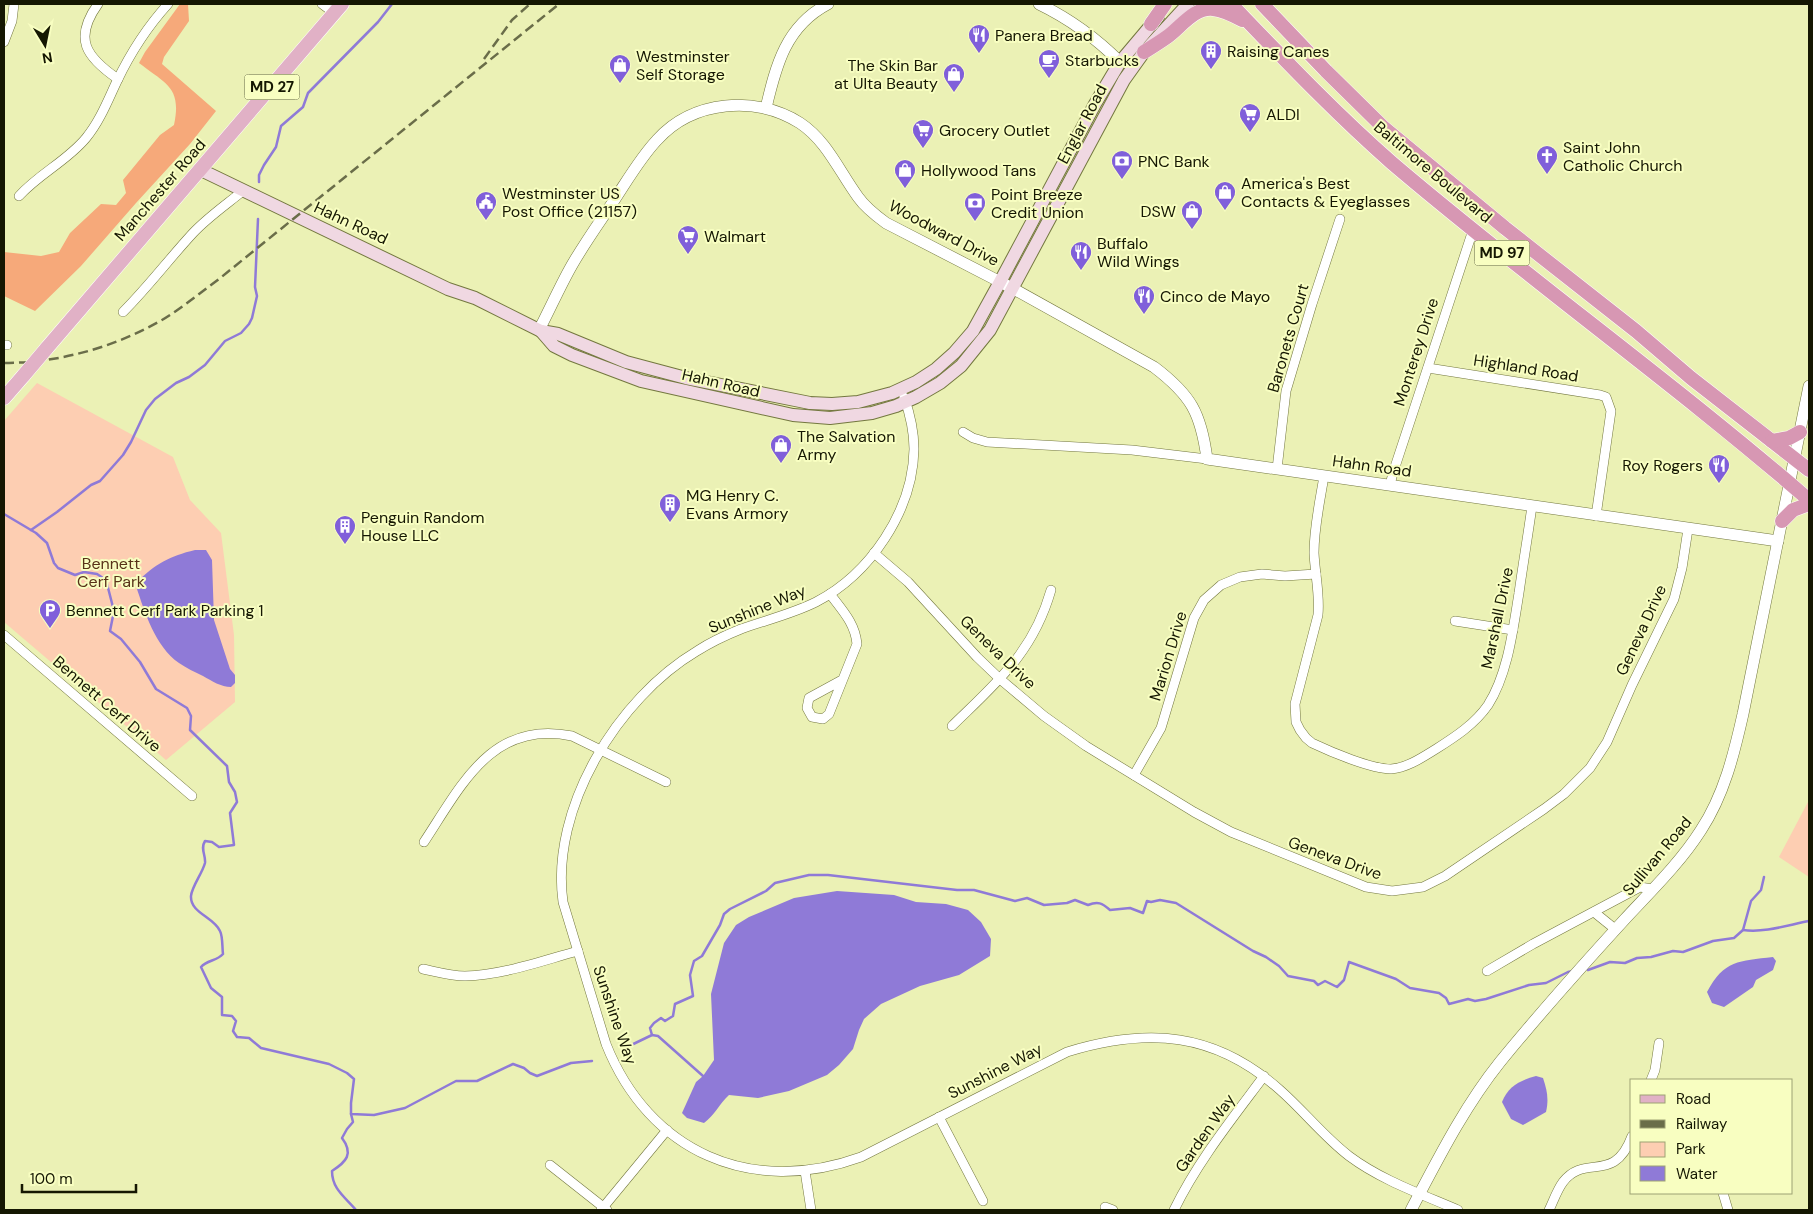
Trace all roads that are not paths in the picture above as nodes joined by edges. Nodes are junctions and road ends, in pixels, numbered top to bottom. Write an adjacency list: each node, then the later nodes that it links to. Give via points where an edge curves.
1 (14, 4): 15 (street)
2 (98, 4): 18 (street, via 88,18 86,44 95,61)
3 (168, 4): 18 (street)
4 (322, 4): 12 (street)
5 (828, 4): 19 (street, via 813,13 784,48 775,68)
6 (1039, 4): 17 (street, via 1105,47)
7 (1165, 4): 13 (highway)
8 (1170, 4): 13 (main road, Englar Road)
9 (1188, 4): 16 (main road, Englar Road)
10 (1231, 4): 14 (highway, Baltimore Boulevard / MD 97)
11 (1262, 4): 36 (highway, Baltimore Boulevard / MD 97, via 1384,128)
12 (338, 8): 20 (main road, Manchester Road / MD 27)
13 (1151, 24): 17 (main road, Englar Road)
14 (1258, 32): 16 (highway, via 1246,22 1212,8 1189,18); 24 (highway, Baltimore Boulevard / MD 97, via 1331,107)
15 (4, 42)
16 (1144, 52): 26 (main road, Englar Road, via 1124,80)
17 (1120, 62): 25 (main road, Englar Road, via 1090,111)
18 (118, 79): 22 (street, via 86,138)
19 (766, 108): 25 (street, Woodward Drive, via 800,123 818,138 858,197 878,218); 28 (street, Woodward Drive, via 740,105 711,108 676,124 658,138 571,266)
20 (201, 170): 21 (main road, Hahn Road); 32 (main road, Manchester Road / MD 27, bridge)
21 (244, 190): 27 (street, via 206,220); 28 (main road, Hahn Road)
22 (19, 196)
23 (1340, 219): 39 (street, Baronets Court, via 1286,391)
24 (1472, 230): 29 (street, Monterey Drive); 42 (highway, Baltimore Boulevard / MD 97)
25 (1000, 282): 26 (street, Woodward Drive); 31 (main road, Englar Road, via 972,331 954,353 936,369)
26 (1012, 288): 33 (main road, Englar Road, via 990,330 961,366 940,384); 38 (street, Woodward Drive, via 1154,367 1173,381 1188,397 1198,417)
27 (123, 312)
28 (540, 330): 31 (main road, Hahn Road, via 558,334 626,362 686,378 810,403 858,402); 33 (main road, Hahn Road, via 554,346 641,381 793,415 850,417)
29 (1428, 368): 43 (street, Monterey Drive); 47 (street, Highland Road, via 1606,397 1611,409)
30 (1809, 386): 35 (street, Sullivan Road)
31 (901, 389): 33 (street, Sunshine Way)
32 (4, 398)
33 (906, 402): 51 (street, Sunshine Way, via 914,437 911,472 898,512)
34 (963, 432): 38 (street, Hahn Road, via 987,442 1132,450)
35 (1800, 432): 36 (highway); 37 (street, Sullivan Road)
36 (1772, 441): 37 (highway, Baltimore Boulevard / MD 97)
37 (1795, 458): 40 (highway, MD 97); 42 (street, Sullivan Road)
38 (1207, 459): 39 (street, Hahn Road)
39 (1277, 469): 41 (street, Hahn Road)
40 (1809, 470)
41 (1324, 476): 43 (street, Hahn Road); 52 (street, Marshall Drive, via 1315,536)
42 (1790, 483): 44 (highway, MD 97); 48 (street, Sullivan Road)
43 (1390, 485): 46 (street, Hahn Road)
44 (1809, 500)
45 (1809, 504): 48 (highway, via 1792,510)
46 (1532, 506): 47 (street, Hahn Road); 56 (street, Marshall Drive)
47 (1596, 516): 49 (street, Hahn Road)
48 (1782, 521): 50 (street, Sullivan Road)
49 (1688, 529): 50 (street, Hahn Road); 62 (street, Geneva Drive, via 1674,599 1607,742 1590,768 1544,809 1433,883 1392,892 1366,887 1231,832)
50 (1778, 541): 66 (street, Sullivan Road, via 1728,773 1701,830)
51 (874, 553): 54 (street, Sunshine Way, via 856,574); 58 (street, Geneva Drive, via 908,582)
52 (1316, 574): 56 (street, Marshall Drive, via 1318,615 1295,704 1296,722 1306,738 1320,747 1359,761 1391,769 1400,767 1420,759 1480,716 1493,696); 62 (street, Marion Drive, via 1240,576 1221,585 1204,600 1194,618 1161,728)
53 (1051, 590): 58 (street, via 1035,634)
54 (830, 594): 59 (street, via 856,633 857,644); 61 (street, Sunshine Way, via 802,609 729,634 684,659 639,698)
55 (1455, 621): 56 (street)
56 (1513, 630)
57 (4, 635): 64 (street, Bennett Cerf Drive)
58 (1000, 679): 60 (street); 62 (street, Geneva Drive, via 1086,746)
59 (842, 680): 59 (street, via 829,714 823,719 812,717 807,708 809,698)
60 (952, 726)
61 (600, 751): 63 (street); 65 (street, via 586,742 560,734 521,737 505,743 475,767); 69 (street, Sunshine Way, via 569,819 562,856 563,902)
62 (1134, 775)
63 (666, 782)
64 (192, 796)
65 (424, 842)
66 (1652, 889): 67 (street, via 1640,887); 68 (street, Sullivan Road)
67 (1594, 912): 68 (street); 71 (street)
68 (1615, 929): 80 (street, Sullivan Road, via 1485,1081 1453,1130)
69 (578, 950): 70 (street, via 502,972 478,975 444,974); 76 (street, Sunshine Way, via 613,1062 628,1090)
70 (423, 969)
71 (1488, 971)
72 (1659, 1043): 74 (street)
73 (1264, 1076): 75 (street, Sunshine Way, via 1225,1052 1199,1043 1164,1038 1127,1038 1067,1052); 80 (street, Sunshine Way, via 1349,1156); 85 (street, Garden Way, via 1207,1153)
74 (1651, 1079)
75 (939, 1117): 79 (street, Sunshine Way, via 861,1157); 82 (street)
76 (666, 1130): 79 (street, Sunshine Way, via 702,1153 739,1166 772,1172); 83 (street)
77 (1630, 1141): 88 (street, via 1619,1159 1604,1167 1573,1173 1563,1182)
78 (550, 1165): 83 (street)
79 (805, 1171): 84 (street)
80 (1420, 1193): 86 (street, Sullivan Road); 87 (street, Sunshine Way)
81 (1723, 1194): 89 (street)
82 (983, 1201)
83 (604, 1209)
84 (811, 1210)
85 (1174, 1210)
86 (1410, 1210)
87 (1458, 1210)
88 (1549, 1210)
89 (1728, 1210)

